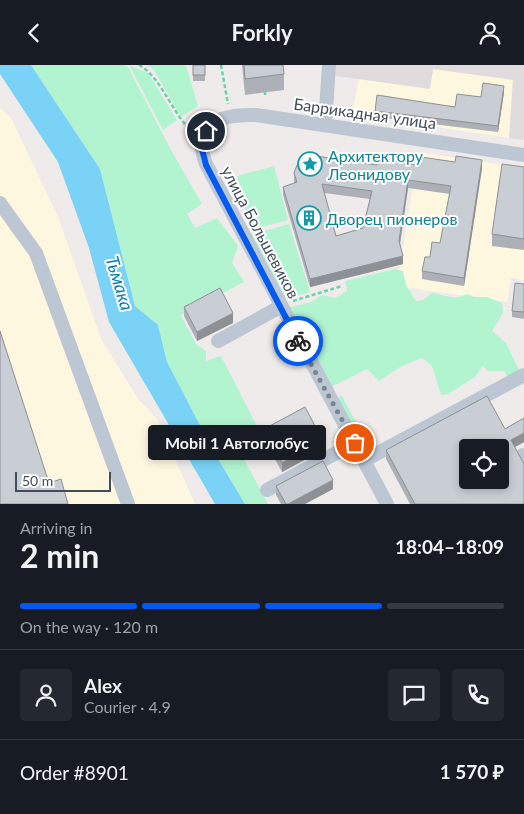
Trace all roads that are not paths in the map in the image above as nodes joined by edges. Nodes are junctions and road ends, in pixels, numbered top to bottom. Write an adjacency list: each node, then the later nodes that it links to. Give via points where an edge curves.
1 (329, 65): 2 (street)
2 (325, 125): 3 (street, Баррикадная улица, via 256,115 230,115 216,121); 4 (street, Баррикадная улица)
3 (204, 137): 6 (street, улица Большевиков, via 202,153 206,165)
4 (524, 155)
5 (0, 203): 12 (street, via 36,253)
6 (280, 307): 7 (street); 9 (street, улица Большевиков)
7 (218, 341)
8 (524, 375): 10 (street)
9 (355, 443): 10 (street, улица Большевиков); 11 (street)
10 (365, 460): 13 (street, улица Большевиков)
11 (267, 490)
12 (128, 504)
13 (387, 504)

